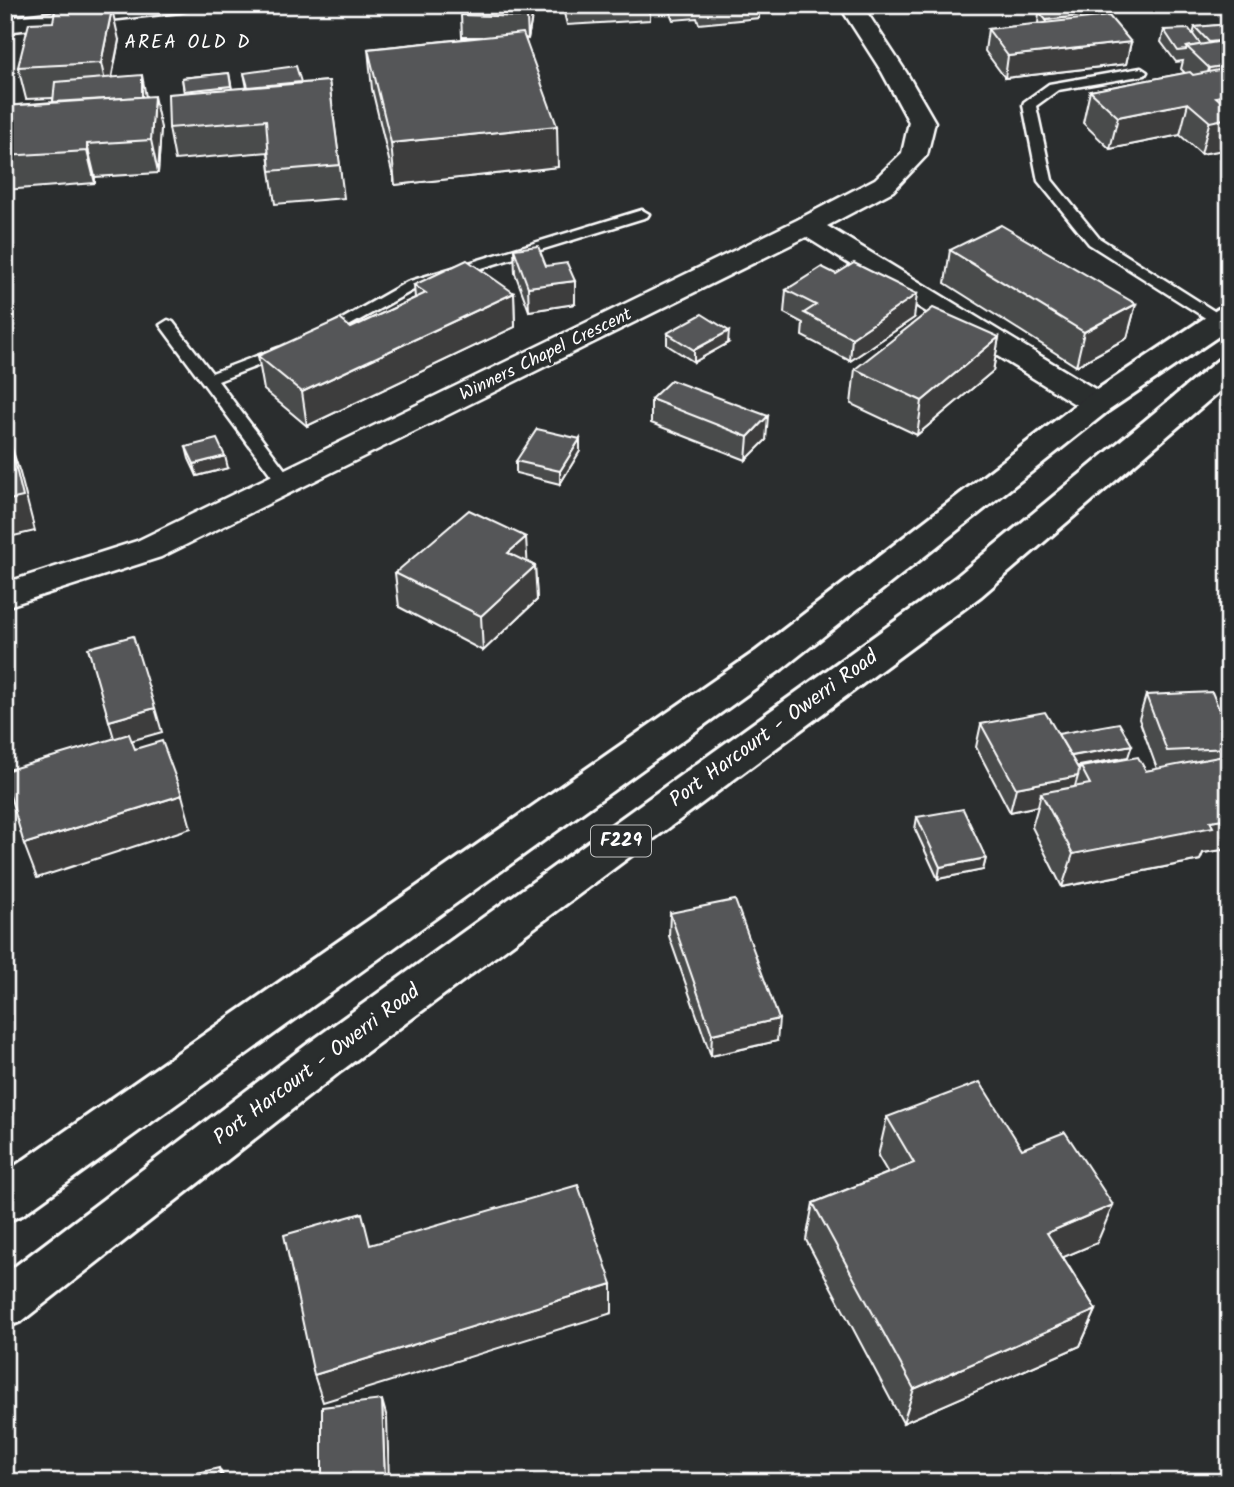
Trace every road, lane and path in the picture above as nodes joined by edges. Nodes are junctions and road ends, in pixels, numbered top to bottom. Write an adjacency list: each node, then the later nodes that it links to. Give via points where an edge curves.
1 (180, 5): 3 (street)
2 (850, 5): 6 (street, Winners Chapel Crescent, via 922,122 914,155 884,185)
3 (5, 25)
4 (1141, 72): 7 (lane, via 1054,87 1029,105 1045,181 1094,241)
5 (642, 214): 10 (lane, via 412,285 309,341)
6 (807, 226): 11 (street); 12 (street, Winners Chapel Crescent)
7 (1224, 318): 11 (main road)
8 (168, 325): 10 (lane)
9 (1229, 367): 15 (main road, Port Harcourt - Owerri Road / F229, via 968,587)
10 (209, 379): 12 (lane)
11 (1097, 404): 14 (main road, via 769,660)
12 (286, 483): 13 (street, Winners Chapel Crescent, via 149,549)
13 (5, 595)
14 (654, 741): 15 (main road); 16 (main road)
15 (711, 775): 17 (main road, Port Harcourt - Owerri Road / F229, via 324,1057)
16 (5, 1200)
17 (5, 1304)

